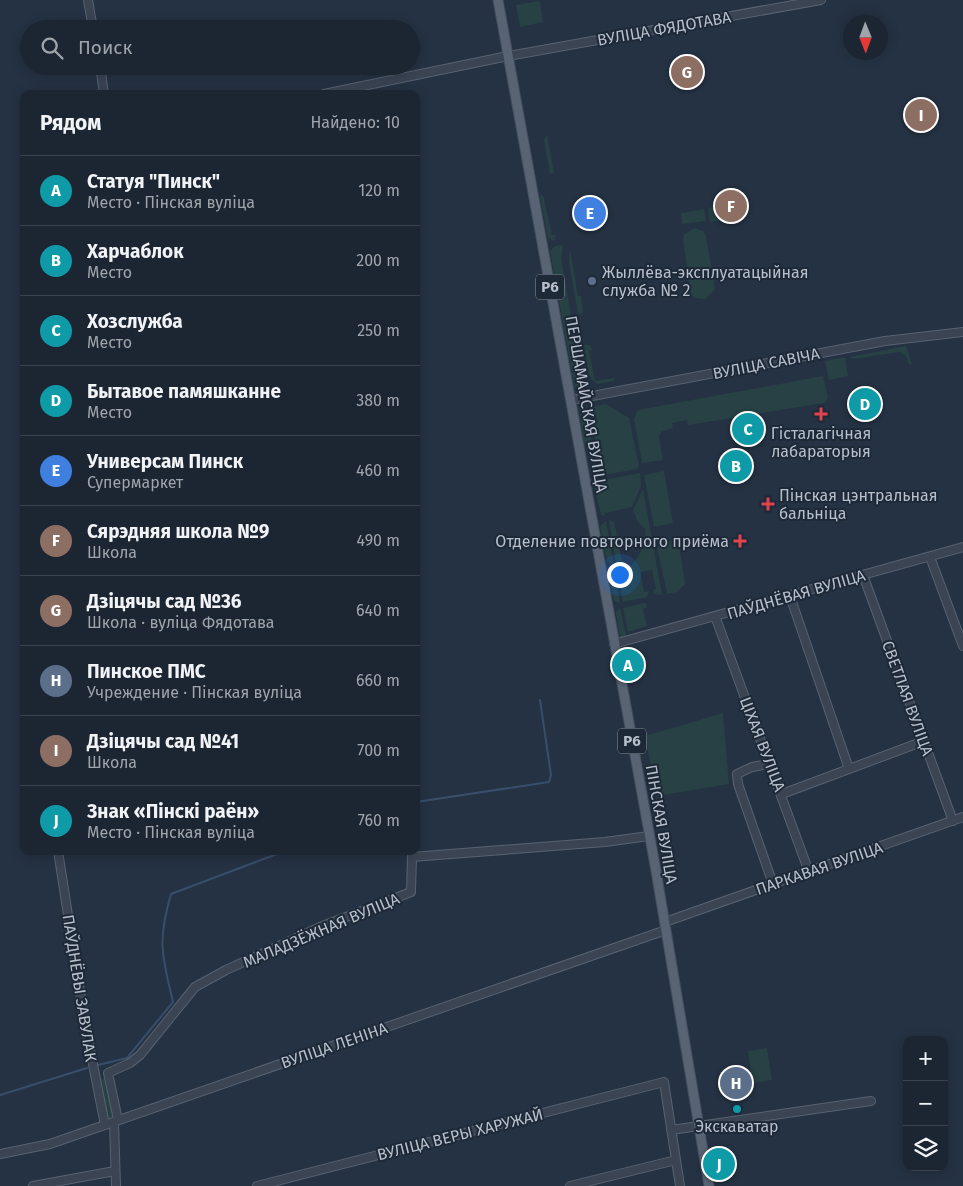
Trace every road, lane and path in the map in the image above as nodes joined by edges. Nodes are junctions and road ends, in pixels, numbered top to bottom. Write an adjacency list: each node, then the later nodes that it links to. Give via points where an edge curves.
1 (88, 0): 4 (street)
2 (498, 0): 5 (main road, ПЕРШАМАЙСКАЯ ВУЛІЦА / Р6)
3 (821, 0): 5 (street, ВУЛІЦА ФЯДОТАВА)
4 (91, 20)
5 (508, 56): 6 (street, ВУЛІЦА ФЯДОТАВА); 12 (main road, ПЕРШАМАЙСКАЯ ВУЛІЦА / Р6)
6 (420, 74)
7 (101, 75): 9 (street)
8 (416, 75): 10 (street, ВУЛІЦА ФЯДОТАВА)
9 (103, 90)
10 (343, 90)
11 (963, 332): 12 (street, ВУЛІЦА САВІЧА, via 885,341)
12 (571, 400): 18 (main road, ПЕРШАМАЙСКАЯ ВУЛІЦА / Р6)
13 (963, 547): 14 (street, ПАЎДНЁВАЯ ВУЛІЦА)
14 (930, 557): 15 (street, ПАЎДНЁВАЯ ВУЛІЦА); 19 (street)
15 (863, 575): 16 (street, ПАЎДНЁВАЯ ВУЛІЦА); 20 (street, СВЕТЛАЯ ВУЛІЦА)
16 (790, 596): 17 (street, ПАЎДНЁВАЯ ВУЛІЦА); 22 (street)
17 (715, 616): 18 (street, ПАЎДНЁВАЯ ВУЛІЦА); 21 (street, ЦІХАЯ ВУЛІЦА)
18 (614, 644): 26 (main road, ПІНСКАЯ ВУЛІЦА / Р6)
19 (963, 646)
20 (924, 741): 22 (street); 25 (street, СВЕТЛАЯ ВУЛІЦА)
21 (769, 764): 23 (street, ЦІХАЯ ВУЛІЦА); 29 (street, via 737,774)
22 (849, 769): 23 (street)
23 (782, 794): 28 (street, ЦІХАЯ ВУЛІЦА)
24 (963, 817): 25 (street, ПАРКАВАЯ ВУЛІЦА)
25 (953, 820): 28 (street, ПАРКАВАЯ ВУЛІЦА)
26 (649, 836): 30 (main road, ПІНСКАЯ ВУЛІЦА / Р6); 32 (street, МАЛАДЗЁЖНАЯ ВУЛІЦА, via 412,857 411,892 320,927 195,987 140,1056 108,1072)
27 (59, 855): 33 (street, ПАЎДНЁВЫ ЗАВУЛАК, via 84,1024)
28 (809, 872): 29 (street, ПАРКАВАЯ ВУЛІЦА)
29 (773, 884): 30 (street, ПАРКАВАЯ ВУЛІЦА, via 674,918)
30 (665, 926): 32 (street, ВУЛІЦА ЛЕНІНА); 34 (main road, ПІНСКАЯ ВУЛІЦА / Р6)
31 (871, 1101): 34 (street)
32 (116, 1121): 33 (street, ВУЛІЦА ЛЕНІНА); 38 (street)
33 (105, 1125): 36 (street, ВУЛІЦА ЛЕНІНА, via 50,1144)
34 (699, 1125): 35 (street); 44 (main road, ПІНСКАЯ ВУЛІЦА / Р6)
35 (671, 1130): 37 (street); 41 (street, ВУЛІЦА ВЕРЫ ХАРУЖАЙ, via 664,1082)
36 (0, 1154)
37 (676, 1160): 42 (street); 43 (street)
38 (115, 1171): 39 (street); 40 (street)
39 (32, 1186)
40 (116, 1186)
41 (257, 1186)
42 (570, 1186)
43 (680, 1186)
44 (709, 1186)

